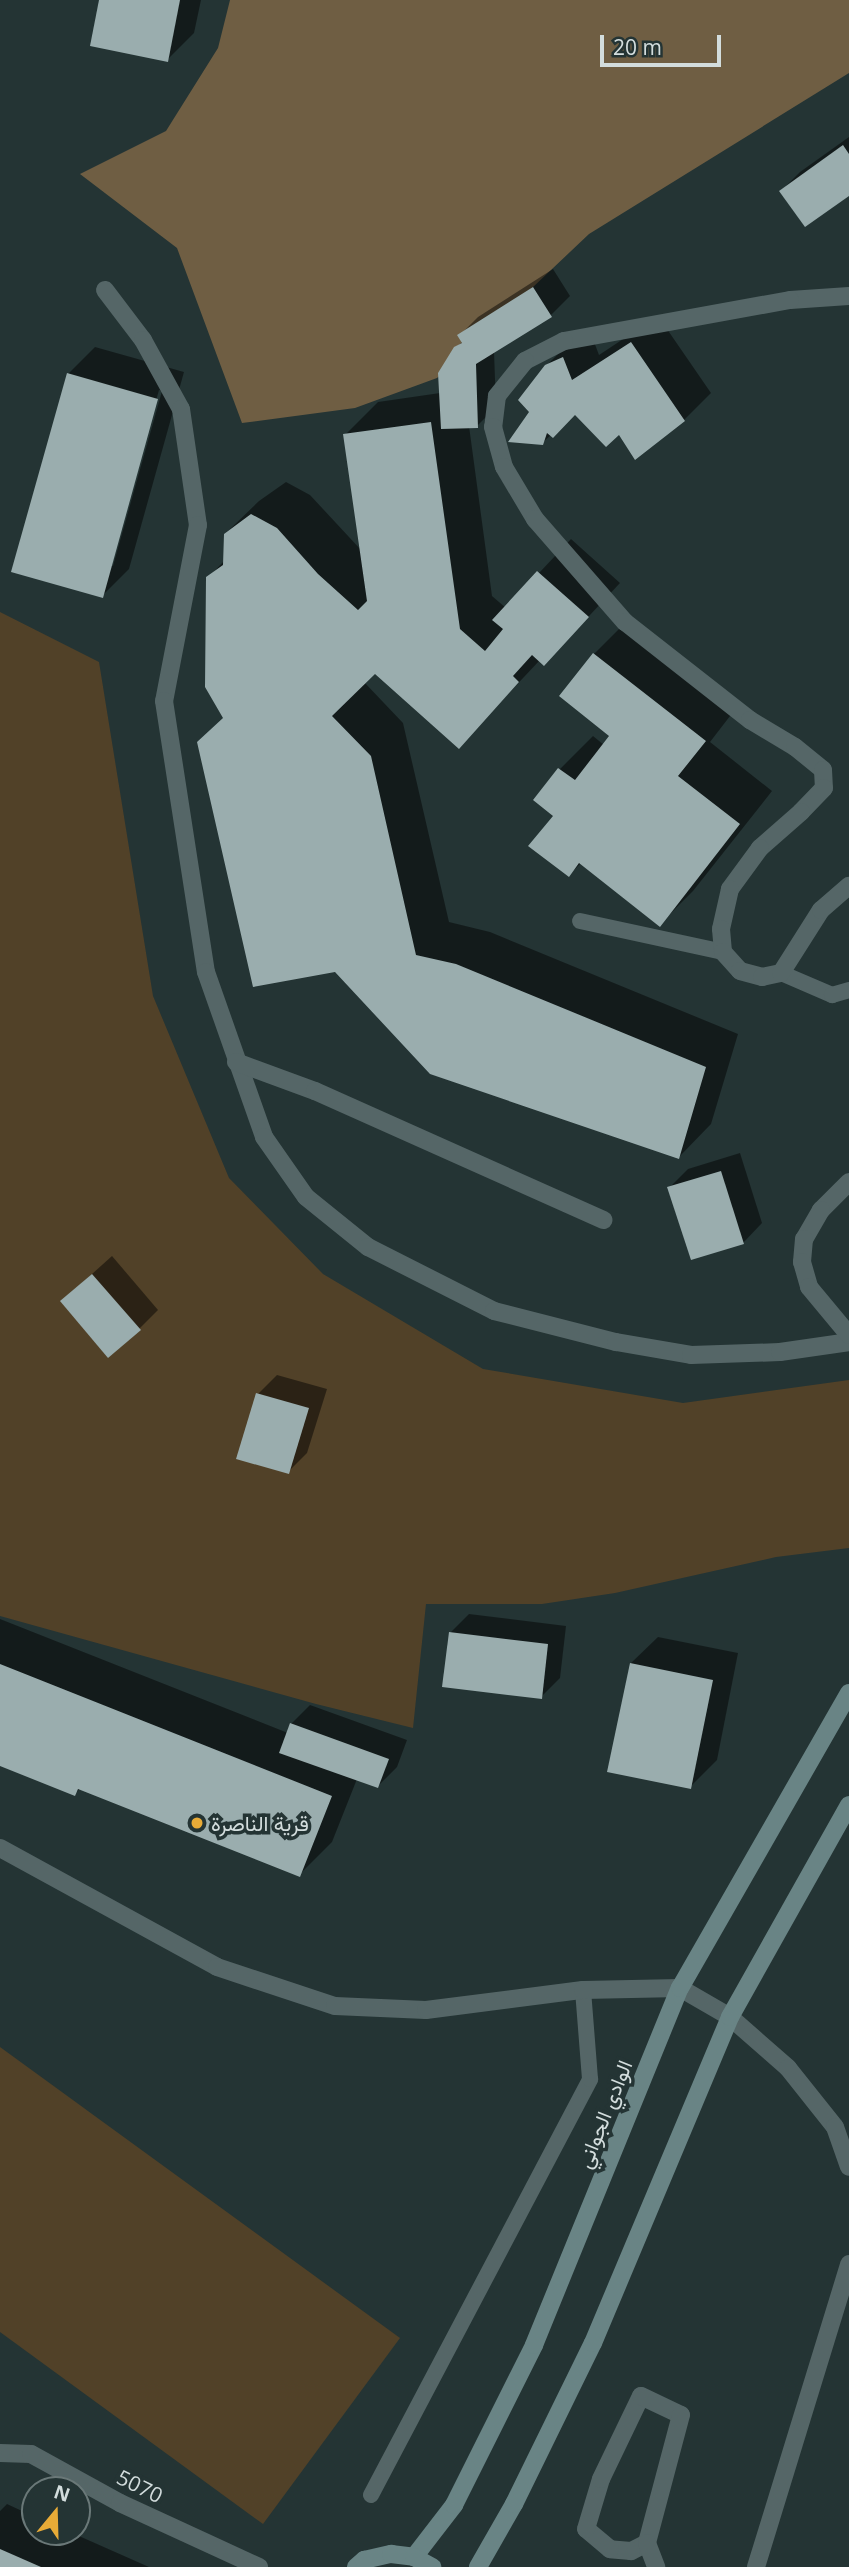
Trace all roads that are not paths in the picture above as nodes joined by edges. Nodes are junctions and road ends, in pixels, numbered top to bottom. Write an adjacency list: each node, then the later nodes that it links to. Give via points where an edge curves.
1 (105, 290): 8 (street, via 143,340 181,409 198,525 164,701 206,972)
2 (849, 296): 5 (street, via 790,300 564,341 525,361 497,396 493,427 504,467 535,519 625,622 750,720 823,769 824,788 760,848 730,889 721,929)
3 (849, 886): 6 (street, via 821,910)
4 (580, 921): 5 (lane)
5 (723, 953): 6 (street, via 740,971 762,977)
6 (780, 973): 7 (lane, via 832,995)
7 (849, 990)
8 (236, 1062): 10 (street, via 315,1091); 12 (street, via 264,1137 306,1197 368,1247 494,1311 616,1342 691,1355 780,1352)
9 (849, 1182): 11 (street, via 821,1210 804,1238 802,1262 808,1287)
10 (604, 1220)
11 (849, 1335)
12 (849, 1342)
13 (849, 1693): 16 (street, الوادي الجواني)
14 (849, 1805): 18 (street)
15 (0, 1848): 17 (street, via 217,1967 335,2006 426,2010)
16 (680, 1987): 17 (street); 18 (street); 24 (street, الوادي الجواني, via 534,2345 454,2505)
17 (583, 1990): 22 (lane, via 590,2080)
18 (730, 2017): 19 (street, via 788,2068 835,2127); 28 (street, via 593,2343)
19 (849, 2167)
20 (849, 2264): 30 (street)
21 (0, 2453): 25 (street, 5070, via 31,2454 120,2503)
22 (371, 2495)
23 (647, 2543): 23 (street, via 681,2415 641,2396 601,2479 586,2529 610,2549 631,2551); 29 (street)
24 (414, 2557): 26 (street, via 391,2554 364,2560); 27 (street)
25 (259, 2567)
26 (356, 2567)
27 (432, 2567)
28 (478, 2567)
29 (656, 2567)
30 (756, 2567)

